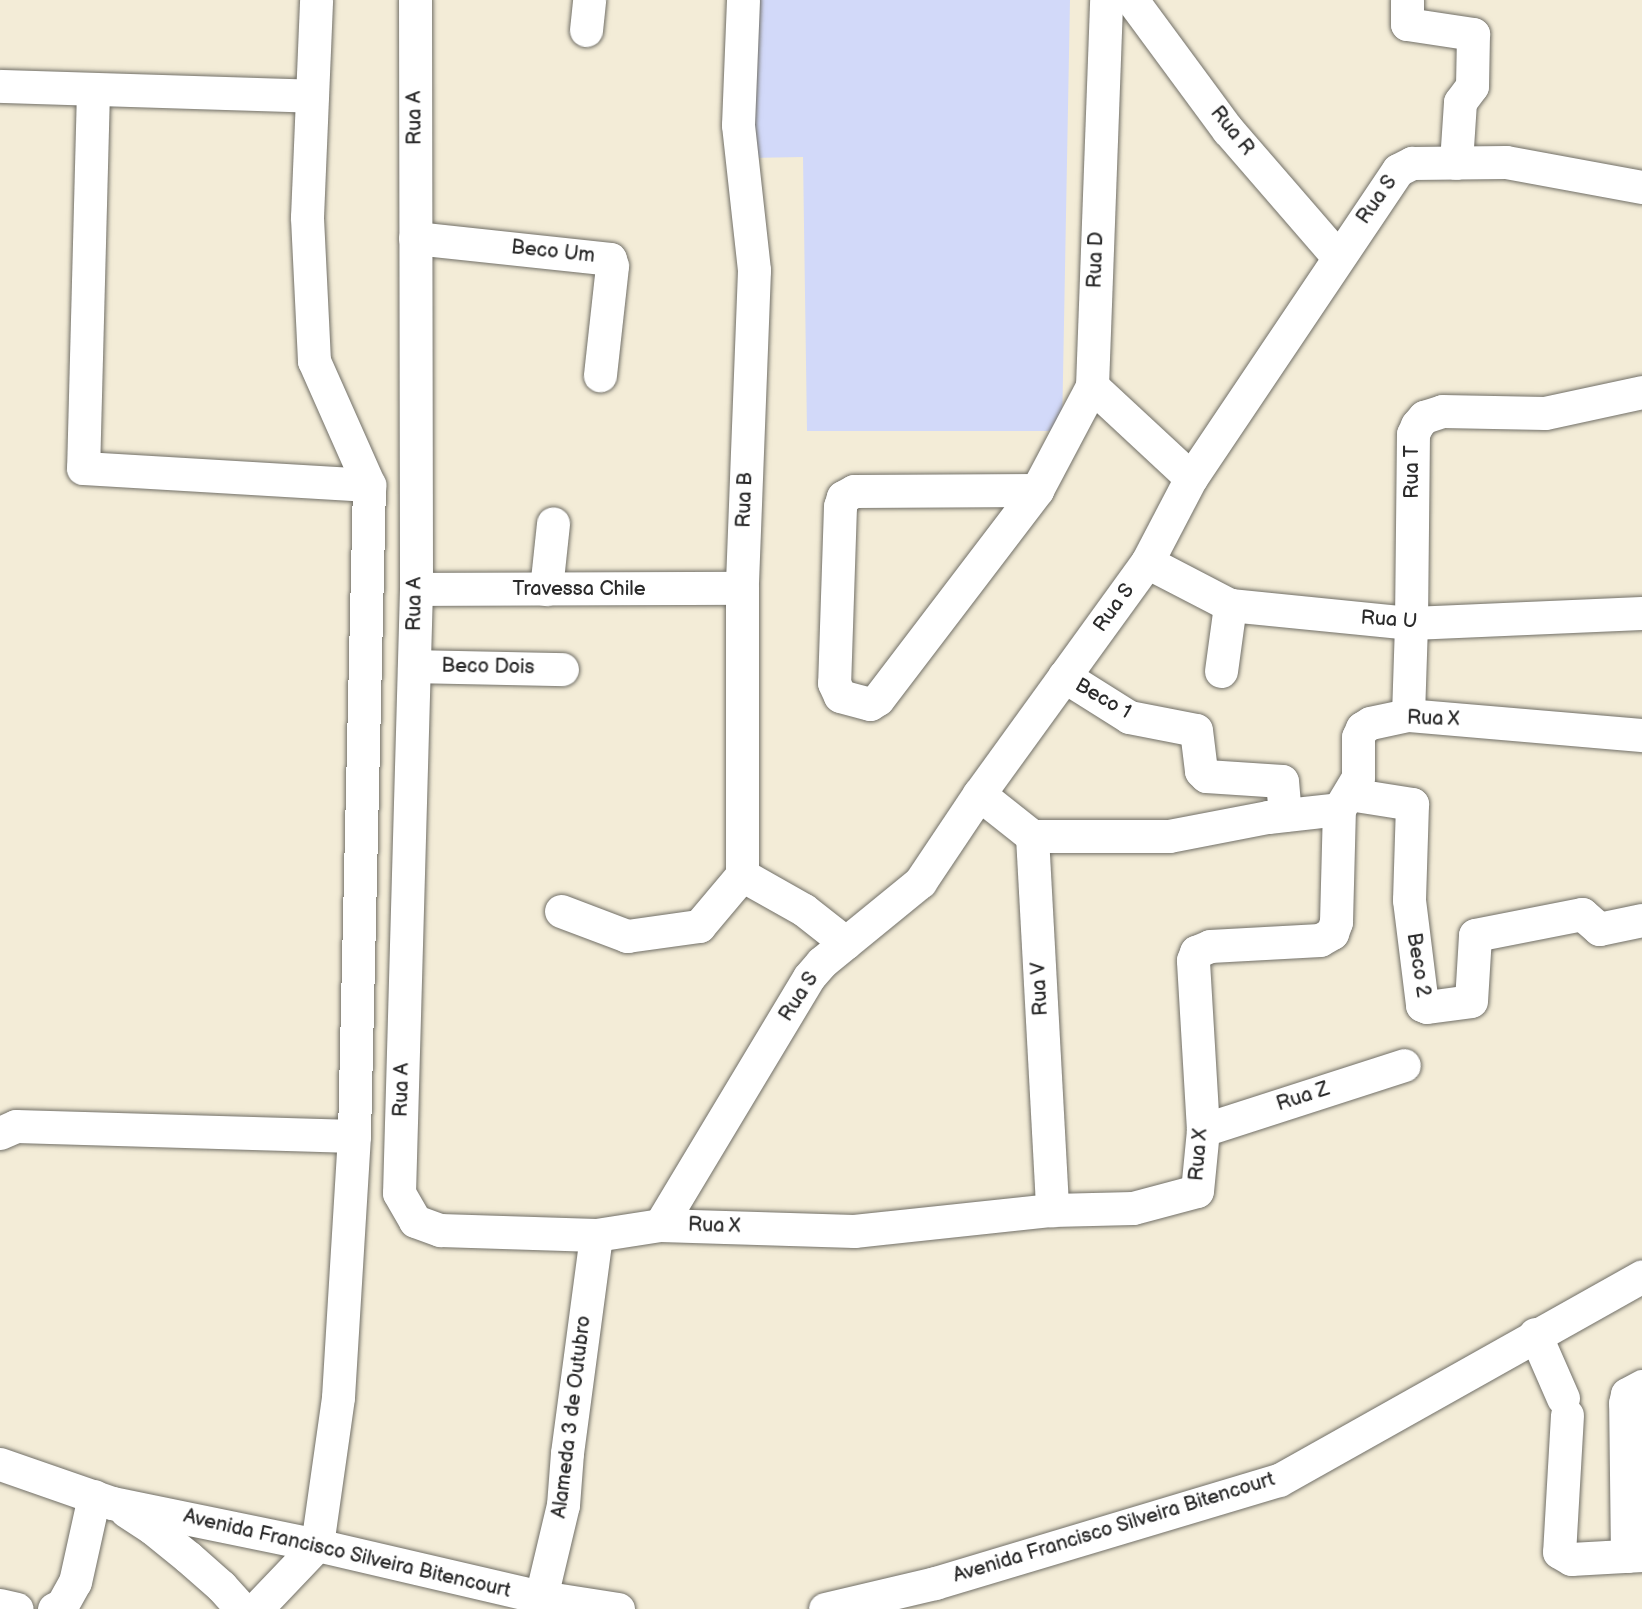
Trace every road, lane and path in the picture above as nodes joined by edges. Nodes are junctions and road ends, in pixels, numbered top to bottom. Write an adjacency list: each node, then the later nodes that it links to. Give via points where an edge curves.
1 (316, 0): 9 (street)
2 (415, 0): 12 (street, Rua A)
3 (743, 0): 22 (street, Rua B, via 738,125 754,270)
4 (1106, 0): 15 (street, Rua D)
5 (1132, 0): 13 (street, Rua R, via 1228,129)
6 (1407, 0): 10 (street, via 1407,24 1473,34 1472,86 1460,102)
7 (0, 86): 8 (street)
8 (93, 90): 9 (street); 18 (street, via 83,468)
9 (312, 96): 18 (street, via 307,217 314,361)
10 (1456, 163): 11 (street, Rua S, via 1506,162); 13 (street, Rua S, via 1402,166)
11 (1642, 187)
12 (415, 238): 14 (street, Beco Um, via 610,260); 23 (street, Rua A)
13 (1338, 257): 17 (street, Rua S)
14 (600, 375)
15 (1092, 386): 17 (street); 19 (street)
16 (1642, 392): 27 (street, Rua T, via 1545,413 1442,411 1425,417 1413,434)
17 (1191, 478): 21 (street, Rua S)
18 (369, 485): 45 (street)
19 (1037, 490): 19 (street, via 878,699 870,704 840,696 834,683 843,497 854,491)
20 (553, 523): 24 (street)
21 (1147, 562): 25 (street, Rua U); 31 (street, Rua S)
22 (742, 588): 24 (street, Travessa Chile); 38 (street, Rua B)
23 (416, 589): 24 (street, Travessa Chile); 28 (street, Rua A)
24 (546, 589)
25 (1230, 605): 27 (street, Rua U); 30 (street)
26 (1642, 613): 27 (street, Rua U)
27 (1412, 623): 32 (street, Rua T)
28 (414, 666): 29 (street, Beco Dois); 46 (street, Rua A, via 399,1193)
29 (562, 669)
30 (1221, 671)
31 (1064, 676): 34 (street, Rua S); 36 (street, Beco 1, via 1129,717 1196,730 1201,771 1206,776 1282,781)
32 (1408, 715): 33 (street, Rua X); 35 (street, Rua X, via 1362,728 1358,737 1358,777)
33 (1642, 735)
34 (979, 794): 37 (street); 41 (street, Rua S, via 920,882)
35 (1344, 802): 36 (street); 40 (street, Beco 2, via 1413,804 1409,900 1422,1005 1427,1007 1471,1001 1475,935 1582,914 1599,929); 43 (street, Rua X, via 1332,933 1320,940 1210,946 1196,952 1192,967)
36 (1284, 815): 37 (street, via 1169,836)
37 (1032, 836): 47 (street, Rua V)
38 (742, 875): 39 (street, via 699,926 627,936); 41 (street, via 804,910)
39 (561, 910)
40 (1642, 920)
41 (846, 943): 48 (street, Rua S, via 809,977)
42 (1404, 1065): 43 (street, Rua Z)
43 (1203, 1130): 47 (street, Rua X, via 1197,1191 1133,1208)
44 (0, 1133): 45 (street, via 16,1126)
45 (354, 1136): 55 (street, via 338,1397)
46 (406, 1207): 49 (street, Rua X, via 416,1221 440,1230)
47 (1052, 1210): 48 (street, Rua X, via 854,1231)
48 (660, 1225): 49 (street, Rua X)
49 (596, 1235): 58 (street, Alameda 3 de Outubro, via 563,1505)
50 (1642, 1276): 51 (street, Avenida Francisco Silveira Bitencourt)
51 (1535, 1334): 56 (street, via 1565,1407 1559,1552 1571,1559); 66 (street, Avenida Francisco Silveira Bitencourt, via 1279,1480 935,1583)
52 (1642, 1386): 56 (street, via 1627,1394 1625,1403)
53 (0, 1464): 54 (street, Avenida Francisco Silveira Bitencourt)
54 (103, 1499): 55 (street, Avenida Francisco Silveira Bitencourt); 61 (street, via 75,1582 62,1605); 62 (street, Avenida Francisco Silveira Bitencourt, via 152,1528 221,1586)
55 (317, 1545): 57 (street); 58 (street, Avenida Francisco Silveira Bitencourt)
56 (1634, 1556)
57 (290, 1574): 63 (street); 64 (street)
58 (541, 1597): 65 (street, Avenida Francisco Silveira Bitencourt)
59 (0, 1605): 60 (street)
60 (17, 1609)
61 (54, 1609)
62 (242, 1609)
63 (256, 1609)
64 (295, 1609)
65 (604, 1609)
66 (825, 1609)

